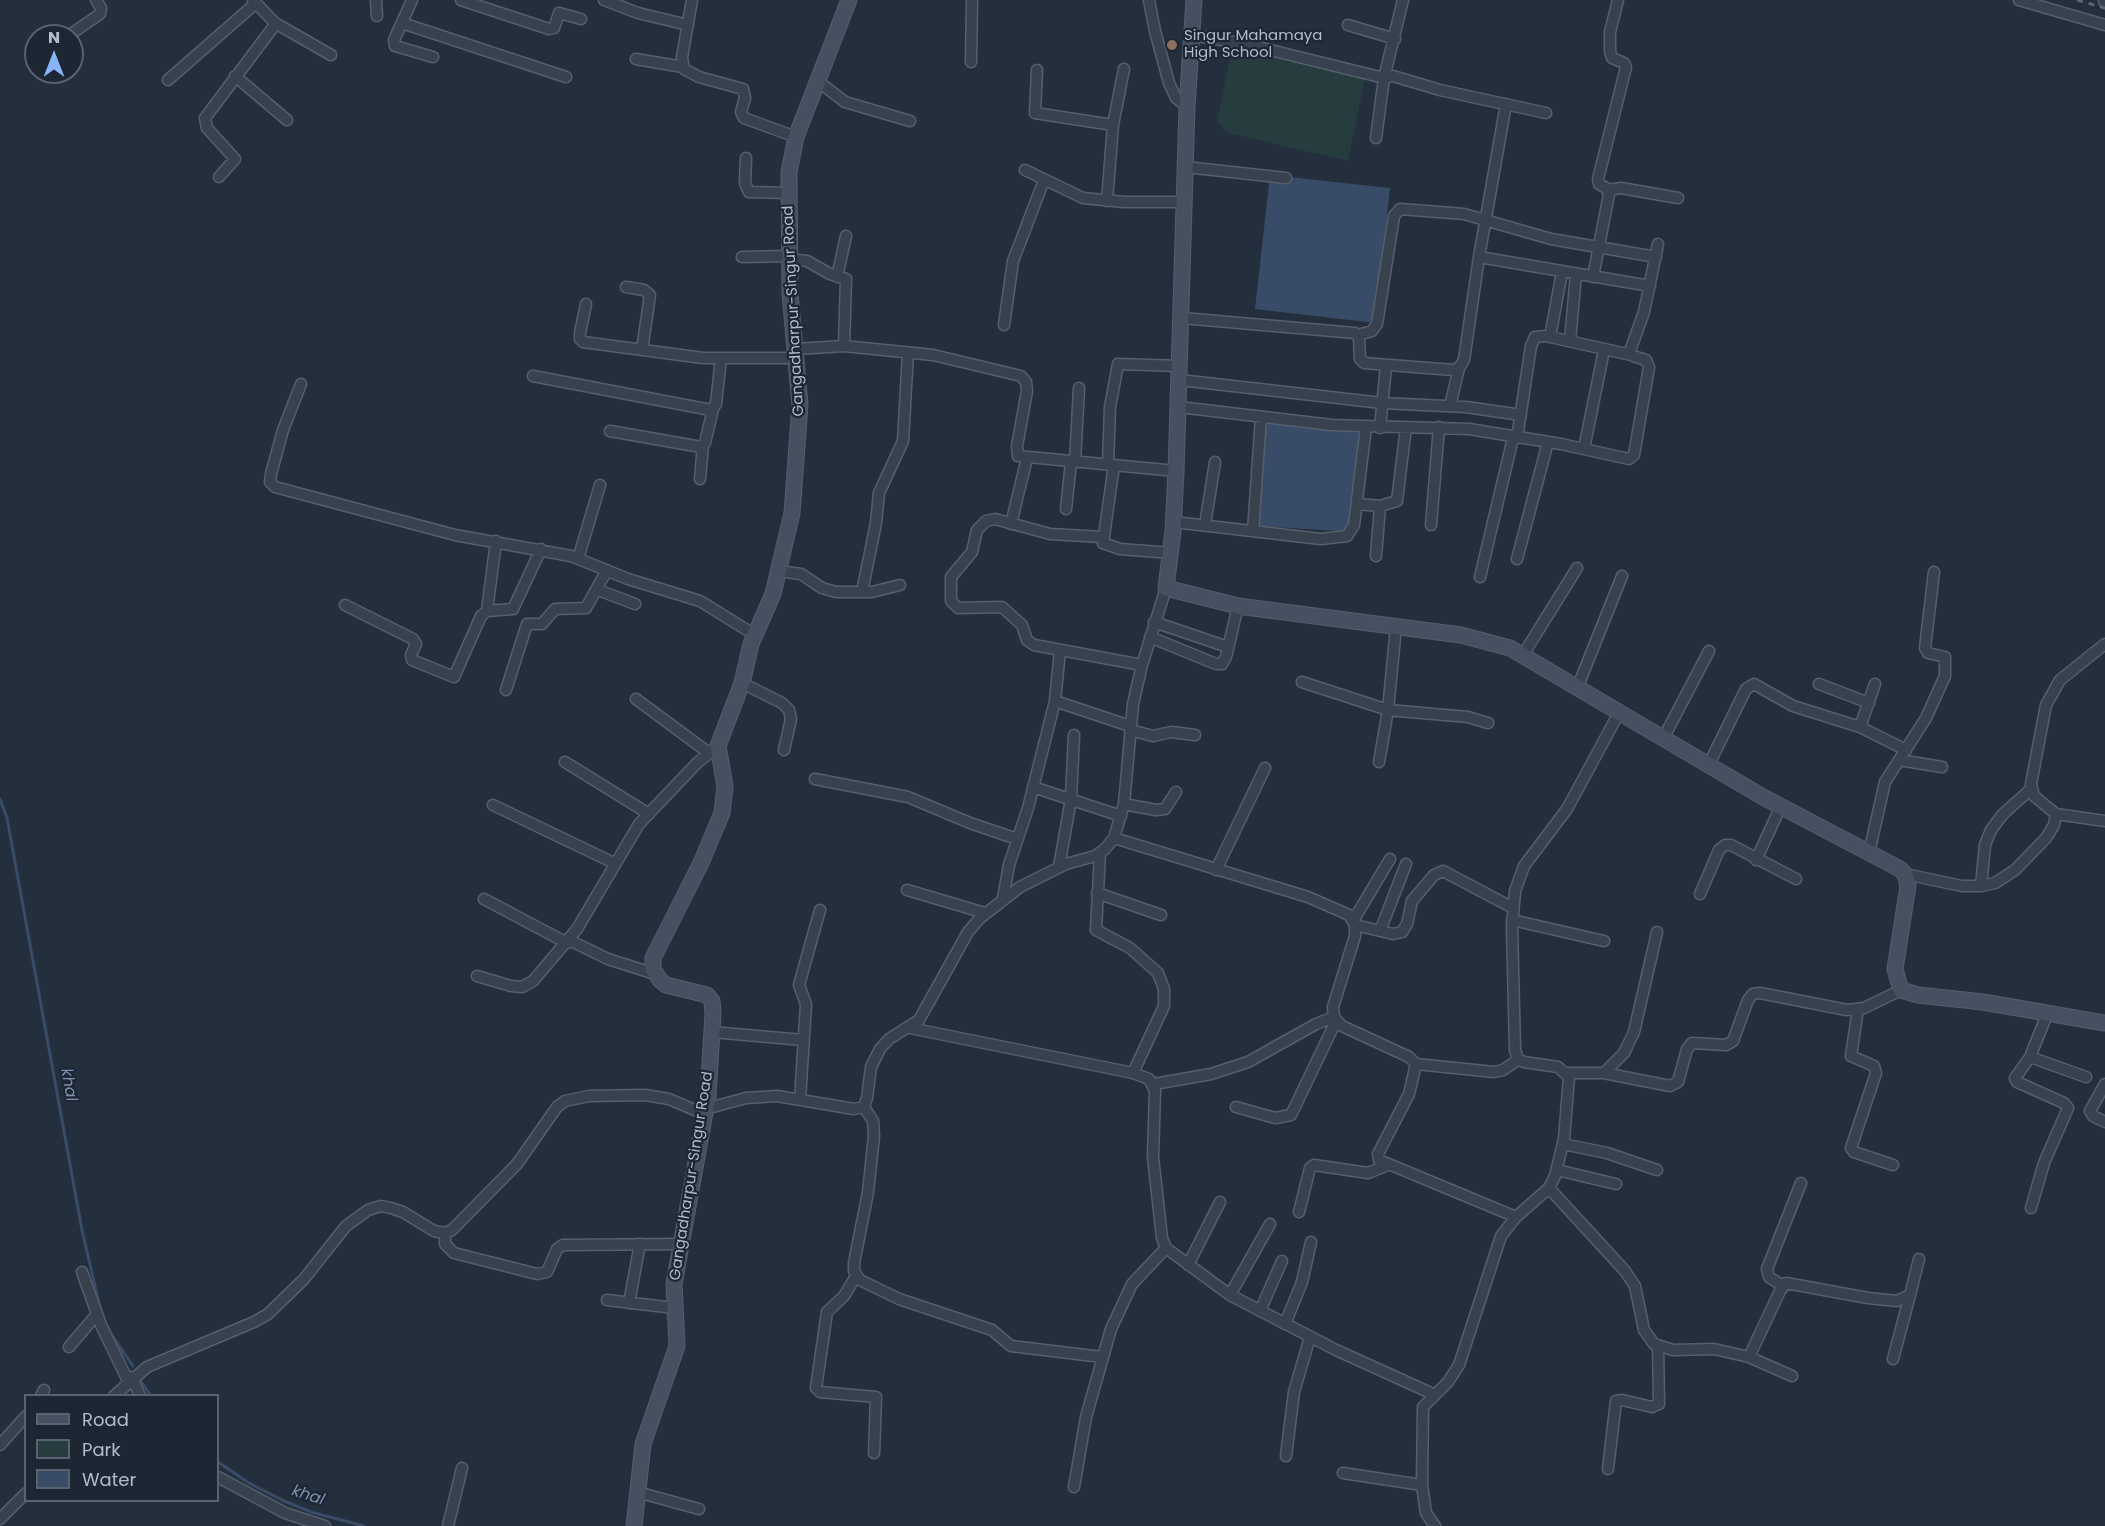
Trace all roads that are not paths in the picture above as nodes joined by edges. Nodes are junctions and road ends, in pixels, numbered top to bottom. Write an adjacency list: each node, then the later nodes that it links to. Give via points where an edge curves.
1 (96, 0): 20 (street, via 100,14)
2 (376, 0): 15 (street)
3 (412, 0): 18 (street)
4 (604, 0): 19 (street, via 638,13)
5 (692, 0): 19 (street)
6 (849, 0): 36 (street, Gangadharpur-Singur Road)
7 (972, 0): 28 (street)
8 (1149, 0): 38 (street, via 1169,83 1178,101)
9 (1194, 0): 23 (street)
10 (1403, 0): 24 (street)
11 (1618, 0): 51 (street, via 1610,51 1612,58 1626,67 1598,179)
12 (2019, 0): 22 (street)
13 (255, 1): 17 (street); 35 (street)
14 (467, 1): 16 (street, via 549,29 554,28 559,13)
15 (377, 16)
16 (581, 19)
17 (274, 23): 25 (street); 32 (street)
18 (402, 23): 26 (street, via 395,46); 33 (street)
19 (688, 24): 29 (street)
20 (84, 25)
21 (1348, 25): 24 (street)
22 (2105, 25)
23 (1191, 34): 34 (street); 38 (street)
24 (1395, 39): 34 (street)
25 (331, 55)
26 (433, 57)
27 (636, 59): 29 (street)
28 (971, 62)
29 (683, 67): 43 (street, via 699,77 740,87 745,94 741,112 744,118)
30 (1124, 69): 42 (street)
31 (1037, 70): 42 (street, via 1033,108 1036,114)
32 (235, 76): 40 (street); 48 (street, via 205,118 207,128 235,159)
33 (566, 77)
34 (1384, 78): 37 (street, via 1393,76); 44 (street)
35 (168, 81)
36 (819, 82): 41 (street, via 849,104); 43 (street, Gangadharpur-Singur Road)
37 (1506, 104): 39 (street); 56 (street)
38 (1187, 107): 46 (street)
39 (1546, 112)
40 (287, 120)
41 (910, 122)
42 (1113, 125): 54 (street)
43 (796, 137): 52 (street, Gangadharpur-Singur Road)
44 (1376, 138)
45 (746, 158): 52 (street, via 745,183 749,192)
46 (1186, 167): 49 (street); 55 (street)
47 (1025, 170): 50 (street)
48 (219, 177)
49 (1286, 178)
50 (1044, 180): 54 (street, via 1076,196); 72 (street, via 1012,261)
51 (1608, 190): 53 (street, via 1621,188); 59 (street)
52 (789, 193): 61 (street, Gangadharpur-Singur Road)
53 (1678, 198)
54 (1107, 201): 55 (street)
55 (1185, 202): 71 (street)
56 (1486, 219): 59 (street, via 1539,237); 62 (street); 73 (street, via 1421,209 1396,211 1377,324 1372,331)
57 (846, 236): 66 (street)
58 (1658, 244): 63 (street)
59 (1598, 247): 63 (street); 67 (street)
60 (742, 257): 61 (street)
61 (789, 257): 66 (street, via 807,261); 79 (street, Gangadharpur-Singur Road)
62 (1479, 257): 64 (street); 84 (street, via 1464,360)
63 (1656, 257): 68 (street)
64 (1562, 272): 65 (street); 74 (street)
65 (1576, 274): 67 (street); 75 (street)
66 (837, 277): 76 (street, via 847,281)
67 (1593, 277): 68 (street)
68 (1650, 286): 81 (street)
69 (626, 287): 77 (street, via 644,290 650,296)
70 (586, 304): 77 (street, via 581,340)
71 (1182, 318): 73 (street); 85 (street)
72 (1004, 325)
73 (1358, 335): 83 (street, via 1361,361)
74 (1550, 337): 75 (street); 93 (street, via 1538,336 1532,342)
75 (1569, 341): 78 (street)
76 (844, 346): 79 (street); 80 (street)
77 (642, 350): 82 (street)
78 (1604, 350): 81 (street); 103 (street)
79 (796, 353): 82 (street); 128 (street, Gangadharpur-Singur Road, via 800,405 796,483)
80 (908, 353): 104 (street, via 953,358 1024,377 1026,400 1016,451 1018,456); 135 (street, via 903,441 879,492)
81 (1631, 355): 103 (street, via 1646,360 1649,368 1634,454 1622,459)
82 (722, 358): 92 (street)
83 (1386, 366): 84 (street); 89 (street)
84 (1459, 368): 91 (street)
85 (1180, 373): 89 (street); 90 (street); 107 (street, via 1118,364 1110,407)
86 (533, 376): 92 (street)
87 (301, 384): 120 (street, via 276,454 270,478 273,485 456,535)
88 (1079, 388): 105 (street)
89 (1382, 403): 91 (street); 97 (street)
90 (1179, 406): 94 (street); 108 (street)
91 (1450, 406): 93 (street)
92 (713, 409): 102 (street)
93 (1521, 415): 100 (street)
94 (1261, 417): 95 (street); 118 (street)
95 (1366, 427): 97 (street); 111 (street)
96 (1439, 427): 98 (street); 100 (street); 117 (street)
97 (1380, 428): 98 (street)
98 (1406, 428): 112 (street, via 1398,498)
99 (610, 431): 102 (street)
100 (1515, 438): 101 (street); 131 (street)
101 (1548, 442): 103 (street); 125 (street)
102 (703, 445): 109 (street)
103 (1584, 449)
104 (1027, 458): 105 (street); 115 (street)
105 (1073, 462): 107 (street); 113 (street)
106 (1215, 462): 116 (street)
107 (1111, 465): 108 (street); 119 (street)
108 (1176, 471): 114 (street)
109 (700, 479)
110 (600, 486): 124 (street)
111 (1358, 504): 112 (street); 118 (street, via 1352,530 1344,537 1321,539)
112 (1380, 506): 123 (street)
113 (1066, 509)
114 (1174, 522): 116 (street); 122 (street)
115 (1011, 524): 119 (street, via 1050,534); 146 (street, via 990,520 979,526 972,552 951,577 951,601 958,608 1002,607 1022,625 1028,642)
116 (1205, 525): 118 (street)
117 (1431, 525)
118 (1253, 531)
119 (1102, 537): 122 (street, via 1103,543 1111,547)
120 (496, 542): 121 (street); 139 (street)
121 (541, 549): 124 (street); 139 (street, via 513,609)
122 (1171, 553): 133 (street)
123 (1376, 556)
124 (578, 558): 127 (street)
125 (1517, 559)
126 (1577, 568): 148 (street)
127 (607, 570): 134 (street); 142 (street, via 700,601)
128 (779, 571): 135 (street, via 801,574 827,590); 142 (street, Gangadharpur-Singur Road, via 768,609)
129 (1935, 572): 169 (street, via 1925,648 1928,653 1945,657 1945,676 1926,718)
130 (1622, 576): 154 (street)
131 (1480, 577)
132 (900, 585): 135 (street)
133 (1166, 588): 138 (street); 140 (street)
134 (598, 590): 136 (street); 155 (street, via 586,608 555,609 542,624 527,624)
135 (862, 592)
136 (635, 604)
137 (345, 605): 139 (street, via 413,639 416,644 412,660 451,677 456,676 470,637)
138 (1238, 606): 141 (street); 145 (street)
139 (487, 611)
140 (1154, 622): 143 (street); 145 (street)
141 (1396, 627): 148 (street, via 1479,638); 159 (street)
142 (755, 635): 151 (street, Gangadharpur-Singur Road)
143 (1150, 637): 145 (street, via 1216,664 1225,661); 149 (street)
144 (2105, 644): 178 (street, via 2054,687 2046,705)
145 (1228, 647)
146 (1060, 650): 149 (street); 157 (street)
147 (1709, 651): 166 (street)
148 (1523, 655): 154 (street)
149 (1142, 664): 163 (street)
150 (1302, 682): 159 (street)
151 (742, 683): 167 (street, Gangadharpur-Singur Road); 168 (street, via 783,703 789,710 791,719)
152 (1819, 684): 158 (street)
153 (1875, 684): 158 (street)
154 (1578, 686): 160 (street)
155 (506, 690)
156 (636, 699): 167 (street)
157 (1055, 701): 163 (street); 177 (street)
158 (1869, 703): 162 (street)
159 (1388, 711): 161 (street, via 1468,717); 172 (street)
160 (1620, 711): 166 (street); 206 (street, via 1567,809 1524,866)
161 (1488, 723)
162 (1860, 727): 169 (street); 173 (street, via 1801,709 1751,685)
163 (1130, 728): 165 (street, via 1153,736 1171,732); 181 (street)
164 (1074, 735): 180 (street)
165 (1195, 735)
166 (1664, 737): 173 (street)
167 (714, 749): 184 (street); 216 (street, via 725,786 722,813 653,958)
168 (783, 750)
169 (1905, 750): 170 (street)
170 (1899, 760): 174 (street); 191 (street, via 1882,788)
171 (565, 762): 184 (street)
172 (1379, 762)
173 (1709, 764): 183 (street)
174 (1942, 767)
175 (1265, 768): 197 (street)
176 (815, 779): 189 (street, via 900,795)
177 (1033, 787): 180 (street); 189 (street)
178 (2031, 789): 185 (street); 200 (street, via 1991,830)
179 (1176, 792): 181 (street, via 1169,806 1161,810)
180 (1071, 800): 186 (street); 196 (street)
181 (1124, 804): 186 (street)
182 (493, 805): 194 (street)
183 (1781, 806): 191 (street); 193 (street)
184 (649, 814): 194 (street)
185 (2056, 814): 187 (street); 200 (street, via 2046,838 2015,870)
186 (1121, 816): 188 (street)
187 (2105, 821)
188 (1114, 838): 190 (street); 197 (street)
189 (1017, 839): 204 (street)
190 (1100, 853): 196 (street); 202 (street)
191 (1869, 853): 198 (street)
192 (1390, 859): 211 (street)
193 (1756, 860): 199 (street); 203 (street, via 1731,845 1722,846)
194 (614, 863): 215 (street)
195 (1406, 864): 212 (street)
196 (1059, 867): 204 (street)
197 (1216, 870): 211 (street, via 1308,897 1341,911)
198 (1905, 874): 200 (street); 218 (street, via 1908,894 1895,969)
199 (1796, 879)
200 (1982, 886)
201 (907, 891): 208 (street)
202 (1097, 893): 209 (street); 229 (street, via 1098,933 1130,948 1158,973 1164,988 1164,1006)
203 (1700, 894)
204 (1003, 897): 208 (street)
205 (484, 899): 215 (street)
206 (1513, 908): 210 (street); 212 (street, via 1439,872 1412,901 1405,929 1398,934)
207 (820, 910): 225 (street, via 799,985 806,1004)
208 (985, 913): 223 (street, via 968,932 919,1020)
209 (1161, 915)
210 (1512, 920): 214 (street); 227 (street, via 1515,1040)
211 (1354, 923): 212 (street); 221 (street, via 1354,936 1333,1007)
212 (1380, 931)
213 (1657, 932): 231 (street, via 1634,1032 1624,1053)
214 (1604, 941)
215 (568, 942): 216 (street); 217 (street, via 527,985 511,986)
216 (655, 974): 224 (street, Gangadharpur-Singur Road, via 666,985 710,998)
217 (477, 976)
218 (1901, 990): 219 (street); 220 (street)
219 (1858, 1010): 231 (street, via 1830,1009 1755,993 1748,1000 1730,1044 1689,1045 1675,1085 1662,1086); 242 (street, via 1851,1056 1874,1066 1875,1073 1851,1149)
220 (2048, 1012): 222 (street); 226 (street)
221 (1335, 1019): 228 (street); 233 (street, via 1310,1027 1248,1062 1211,1074); 237 (street, via 1291,1115 1275,1118)
222 (2105, 1023)
223 (910, 1028): 229 (street); 236 (street, via 880,1048 871,1067)
224 (712, 1032): 225 (street); 238 (street, Gangadharpur-Singur Road)
225 (803, 1040): 235 (street)
226 (2030, 1057): 232 (street); 249 (street, via 2016,1080 2068,1106 2044,1162)
227 (1519, 1059): 228 (street, via 1494,1072); 230 (street, via 1558,1067)
228 (1416, 1064): 241 (street, via 1409,1094 1378,1154 1379,1160)
229 (1133, 1073): 233 (street)
230 (1566, 1073): 231 (street); 240 (street, via 1569,1084)
231 (1604, 1073)
232 (2086, 1077)
233 (1154, 1084): 257 (street, via 1153,1157)
234 (2105, 1084): 239 (street, via 2090,1111)
235 (800, 1100): 236 (street, via 854,1109); 238 (street, via 762,1096)
236 (864, 1107): 262 (street, via 873,1121 874,1136)
237 (1236, 1107)
238 (704, 1112): 253 (street, via 645,1095 589,1096 565,1101 517,1164); 256 (street, Gangadharpur-Singur Road)
239 (2105, 1122)
240 (1563, 1144): 243 (street); 244 (street, via 1607,1153)
241 (1388, 1165): 250 (street, via 1368,1173 1314,1165); 251 (street)
242 (1893, 1165)
243 (1557, 1170): 246 (street); 247 (street)
244 (1657, 1170)
245 (1802, 1183): 263 (street, via 1767,1269 1769,1277)
246 (1616, 1184)
247 (1549, 1188): 251 (street); 273 (street, via 1625,1271 1635,1286 1644,1330)
248 (1220, 1202): 260 (street)
249 (2031, 1208)
250 (1299, 1212)
251 (1516, 1217): 282 (street, via 1496,1248 1459,1365 1448,1382)
252 (1270, 1224): 264 (street)
253 (445, 1233): 255 (street, via 445,1245 454,1253 537,1274 547,1272 557,1249 563,1245); 279 (street, via 391,1208 368,1210 346,1226 304,1279 268,1314 147,1367)
254 (1311, 1242): 271 (street, via 1302,1282)
255 (640, 1244): 256 (street); 267 (street)
256 (681, 1244): 268 (street, Gangadharpur-Singur Road)
257 (1166, 1248): 260 (street); 275 (street, via 1126,1293)
258 (1919, 1259): 265 (street)
259 (1282, 1261): 269 (street)
260 (1188, 1265): 264 (street)
261 (82, 1272): 270 (street)
262 (855, 1276): 275 (street, via 899,1299 992,1330 1011,1346); 285 (street, via 844,1296 827,1312 816,1388 820,1392 876,1397)
263 (1783, 1286): 265 (street, via 1797,1283 1887,1301); 276 (street)
264 (1230, 1295): 269 (street)
265 (1910, 1295): 277 (street)
266 (607, 1300): 267 (street)
267 (629, 1303): 268 (street)
268 (674, 1308): 293 (street, Gangadharpur-Singur Road, via 677,1346 643,1444)
269 (1260, 1311): 271 (street)
270 (97, 1314): 274 (street); 279 (street)
271 (1285, 1324): 272 (street)
272 (1310, 1337): 282 (street); 286 (street, via 1294,1392)
273 (1659, 1346): 276 (street, via 1673,1350 1714,1349); 288 (street, via 1659,1404 1652,1407 1616,1401)
274 (69, 1347)
275 (1102, 1357): 292 (street, via 1084,1424)
276 (1749, 1357): 278 (street)
277 (1893, 1359)
278 (1792, 1376)
279 (130, 1379): 280 (street); 281 (street)
280 (115, 1394)
281 (139, 1394)
282 (1433, 1394): 291 (street, via 1421,1417)
283 (24, 1418): 284 (street)
284 (0, 1445)
285 (874, 1453)
286 (1286, 1456)
287 (462, 1468): 299 (street)
288 (1608, 1469)
289 (1343, 1473): 291 (street)
290 (219, 1478): 298 (street, via 285,1513)
291 (1422, 1485): 301 (street, via 1426,1513)
292 (1074, 1487)
293 (638, 1492): 295 (street); 300 (street, Gangadharpur-Singur Road)
294 (24, 1495): 296 (street)
295 (699, 1509)
296 (0, 1519): 297 (street)
297 (5, 1526)
298 (325, 1526)
299 (448, 1526)
300 (634, 1526)
301 (1435, 1526)

